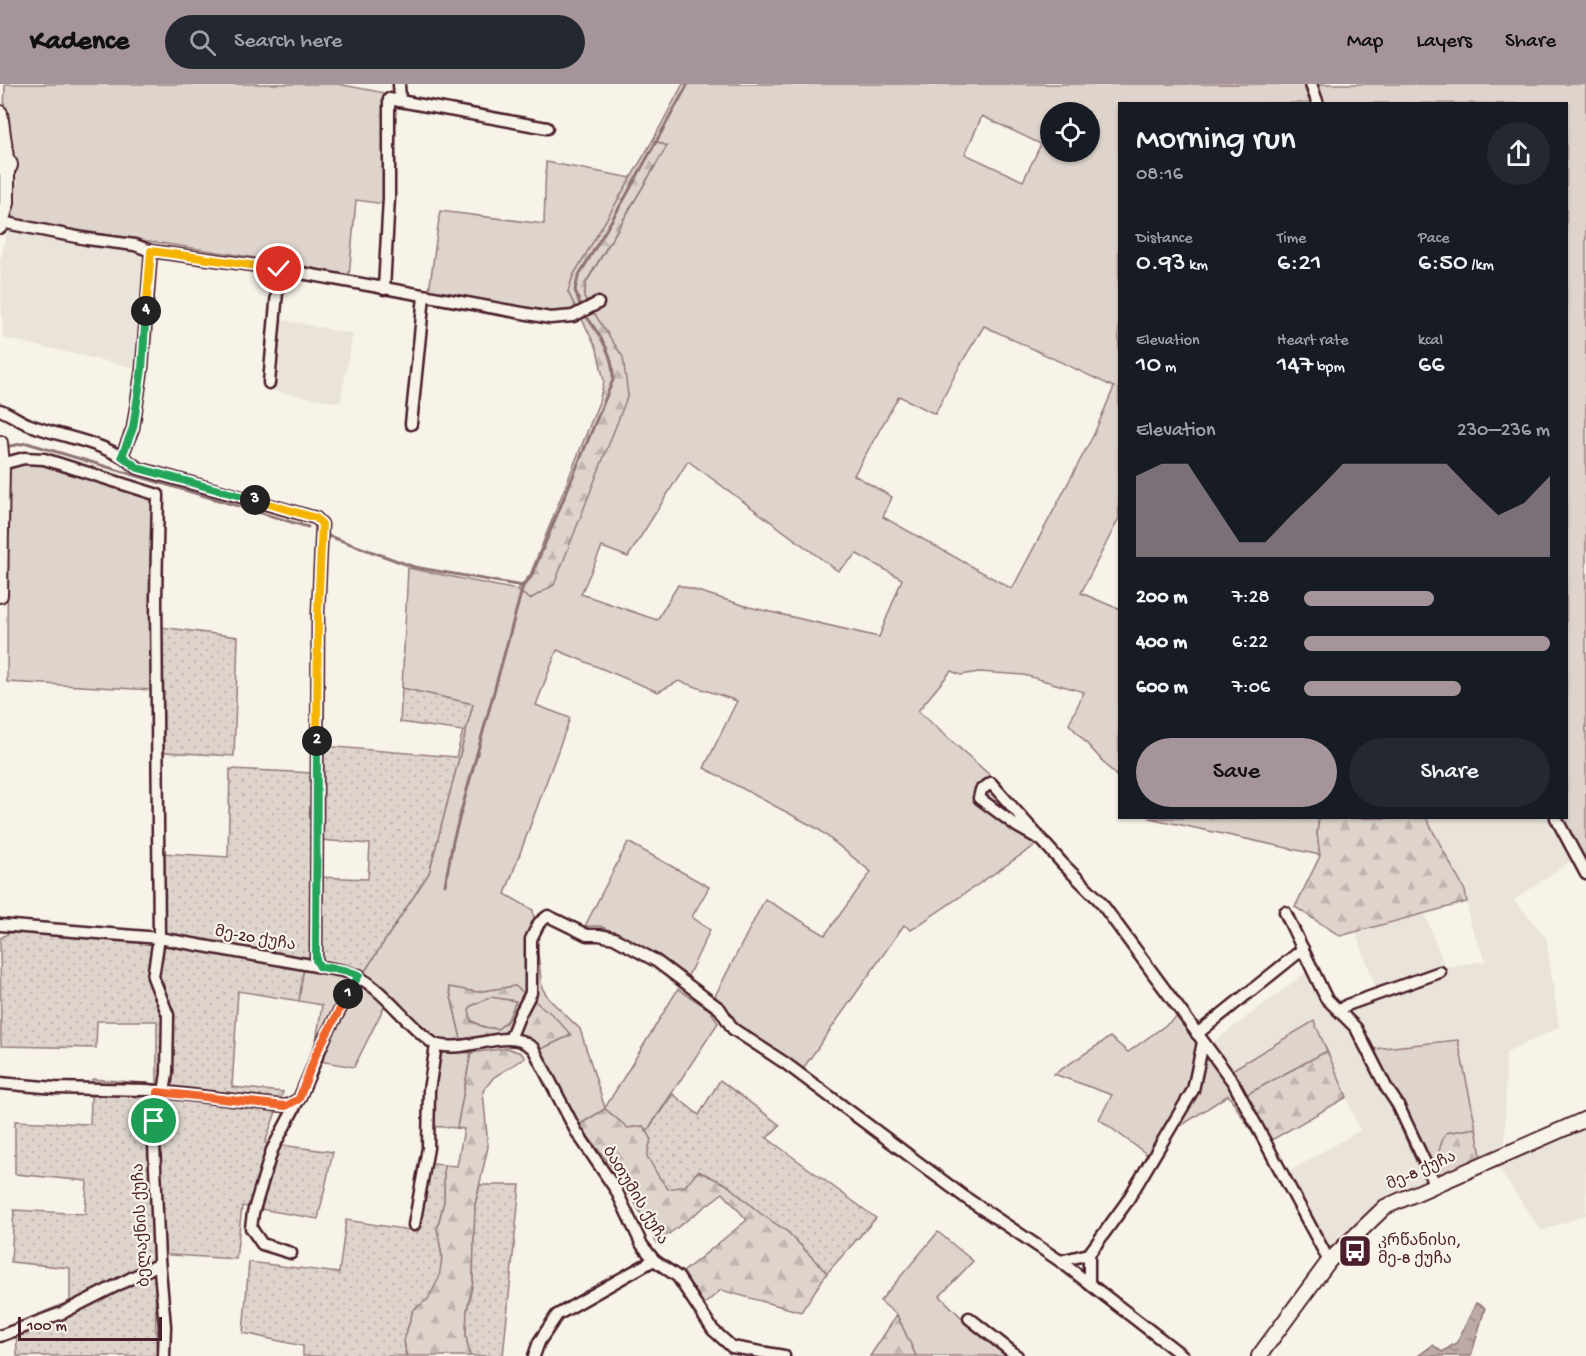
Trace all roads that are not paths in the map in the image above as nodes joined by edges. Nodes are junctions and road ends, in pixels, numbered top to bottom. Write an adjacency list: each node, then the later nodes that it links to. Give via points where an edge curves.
1 (399, 84): 3 (street)
2 (1311, 84): 4 (street)
3 (400, 101): 6 (street); 11 (street, via 389,99)
4 (1317, 102)
5 (0, 113): 7 (street)
6 (547, 128)
7 (3, 164): 8 (street, via 7,203)
8 (0, 224): 9 (street, via 135,245)
9 (151, 251): 10 (street); 18 (street, via 142,369 133,428)
10 (279, 269): 11 (street); 14 (street)
11 (384, 289): 12 (street)
12 (424, 296): 13 (street, via 550,318 573,316); 16 (street)
13 (598, 303)
14 (269, 383)
15 (0, 410): 18 (street, via 28,424 92,442)
16 (411, 424)
17 (1, 454): 19 (street); 25 (street, ბელაქნის ქუჩა, via 44,459 158,495)
18 (122, 456): 27 (street, via 138,468 316,518 322,524 316,960)
19 (0, 595)
20 (1557, 819): 22 (street)
21 (1041, 840): 21 (street, via 979,798 981,790 991,783); 31 (street, via 1099,900)
22 (1586, 874)
23 (1285, 912): 26 (street)
24 (0, 925): 25 (street, მე-20 ქუჩა)
25 (159, 938): 27 (street, მე-20 ქუჩა); 35 (street, ბელაქნის ქუჩა, via 153,977 168,1015 167,1073)
26 (1303, 949): 30 (street, via 1326,998); 31 (street)
27 (320, 967): 29 (street, მე-20 ქუჩა)
28 (1440, 972): 30 (street)
29 (359, 975): 33 (street, მე-20 ქუჩა); 36 (street, via 316,1054)
30 (1339, 1011): 38 (street, via 1356,1028 1398,1104)
31 (1200, 1038): 41 (street, via 1193,1090 1125,1203); 44 (street, via 1233,1082)
32 (510, 1039): 33 (street, via 456,1047); 42 (street, ბათუმის ქუჩა, via 533,1048 576,1131 616,1190 642,1245); 43 (street, via 531,993 531,939 539,923 548,916 587,935 614,938 656,961 720,1009 733,1029 785,1063 966,1198)
33 (436, 1045): 39 (street, via 429,1090 428,1148)
34 (0, 1083): 35 (street)
35 (161, 1092): 36 (street, via 286,1106); 45 (street, ბელაქნის ქუჩა, via 154,1144)
36 (299, 1099): 40 (street, via 272,1150 251,1228 262,1244)
37 (1586, 1119): 38 (street, მე-8 ქუჩა)
38 (1435, 1184): 44 (street, მე-8 ქუჩა, via 1385,1207)
39 (414, 1225)
40 (291, 1253)
41 (1089, 1254): 43 (street); 46 (street)
42 (654, 1260): 49 (street, ბათუმის ქუჩა, via 678,1277); 51 (street, via 557,1315)
43 (1060, 1261): 46 (street)
44 (1329, 1261): 55 (street, მე-8 ქუჩა)
45 (159, 1264): 48 (street, via 62,1313); 50 (street, ბელაქნის ქუჩა)
46 (1089, 1282): 54 (street)
47 (969, 1318): 53 (street)
48 (0, 1336)
49 (730, 1352): 52 (street, ბათუმის ქუჩა)
50 (164, 1356)
51 (534, 1356)
52 (784, 1356)
53 (1017, 1356)
54 (1183, 1356)
55 (1259, 1356)

